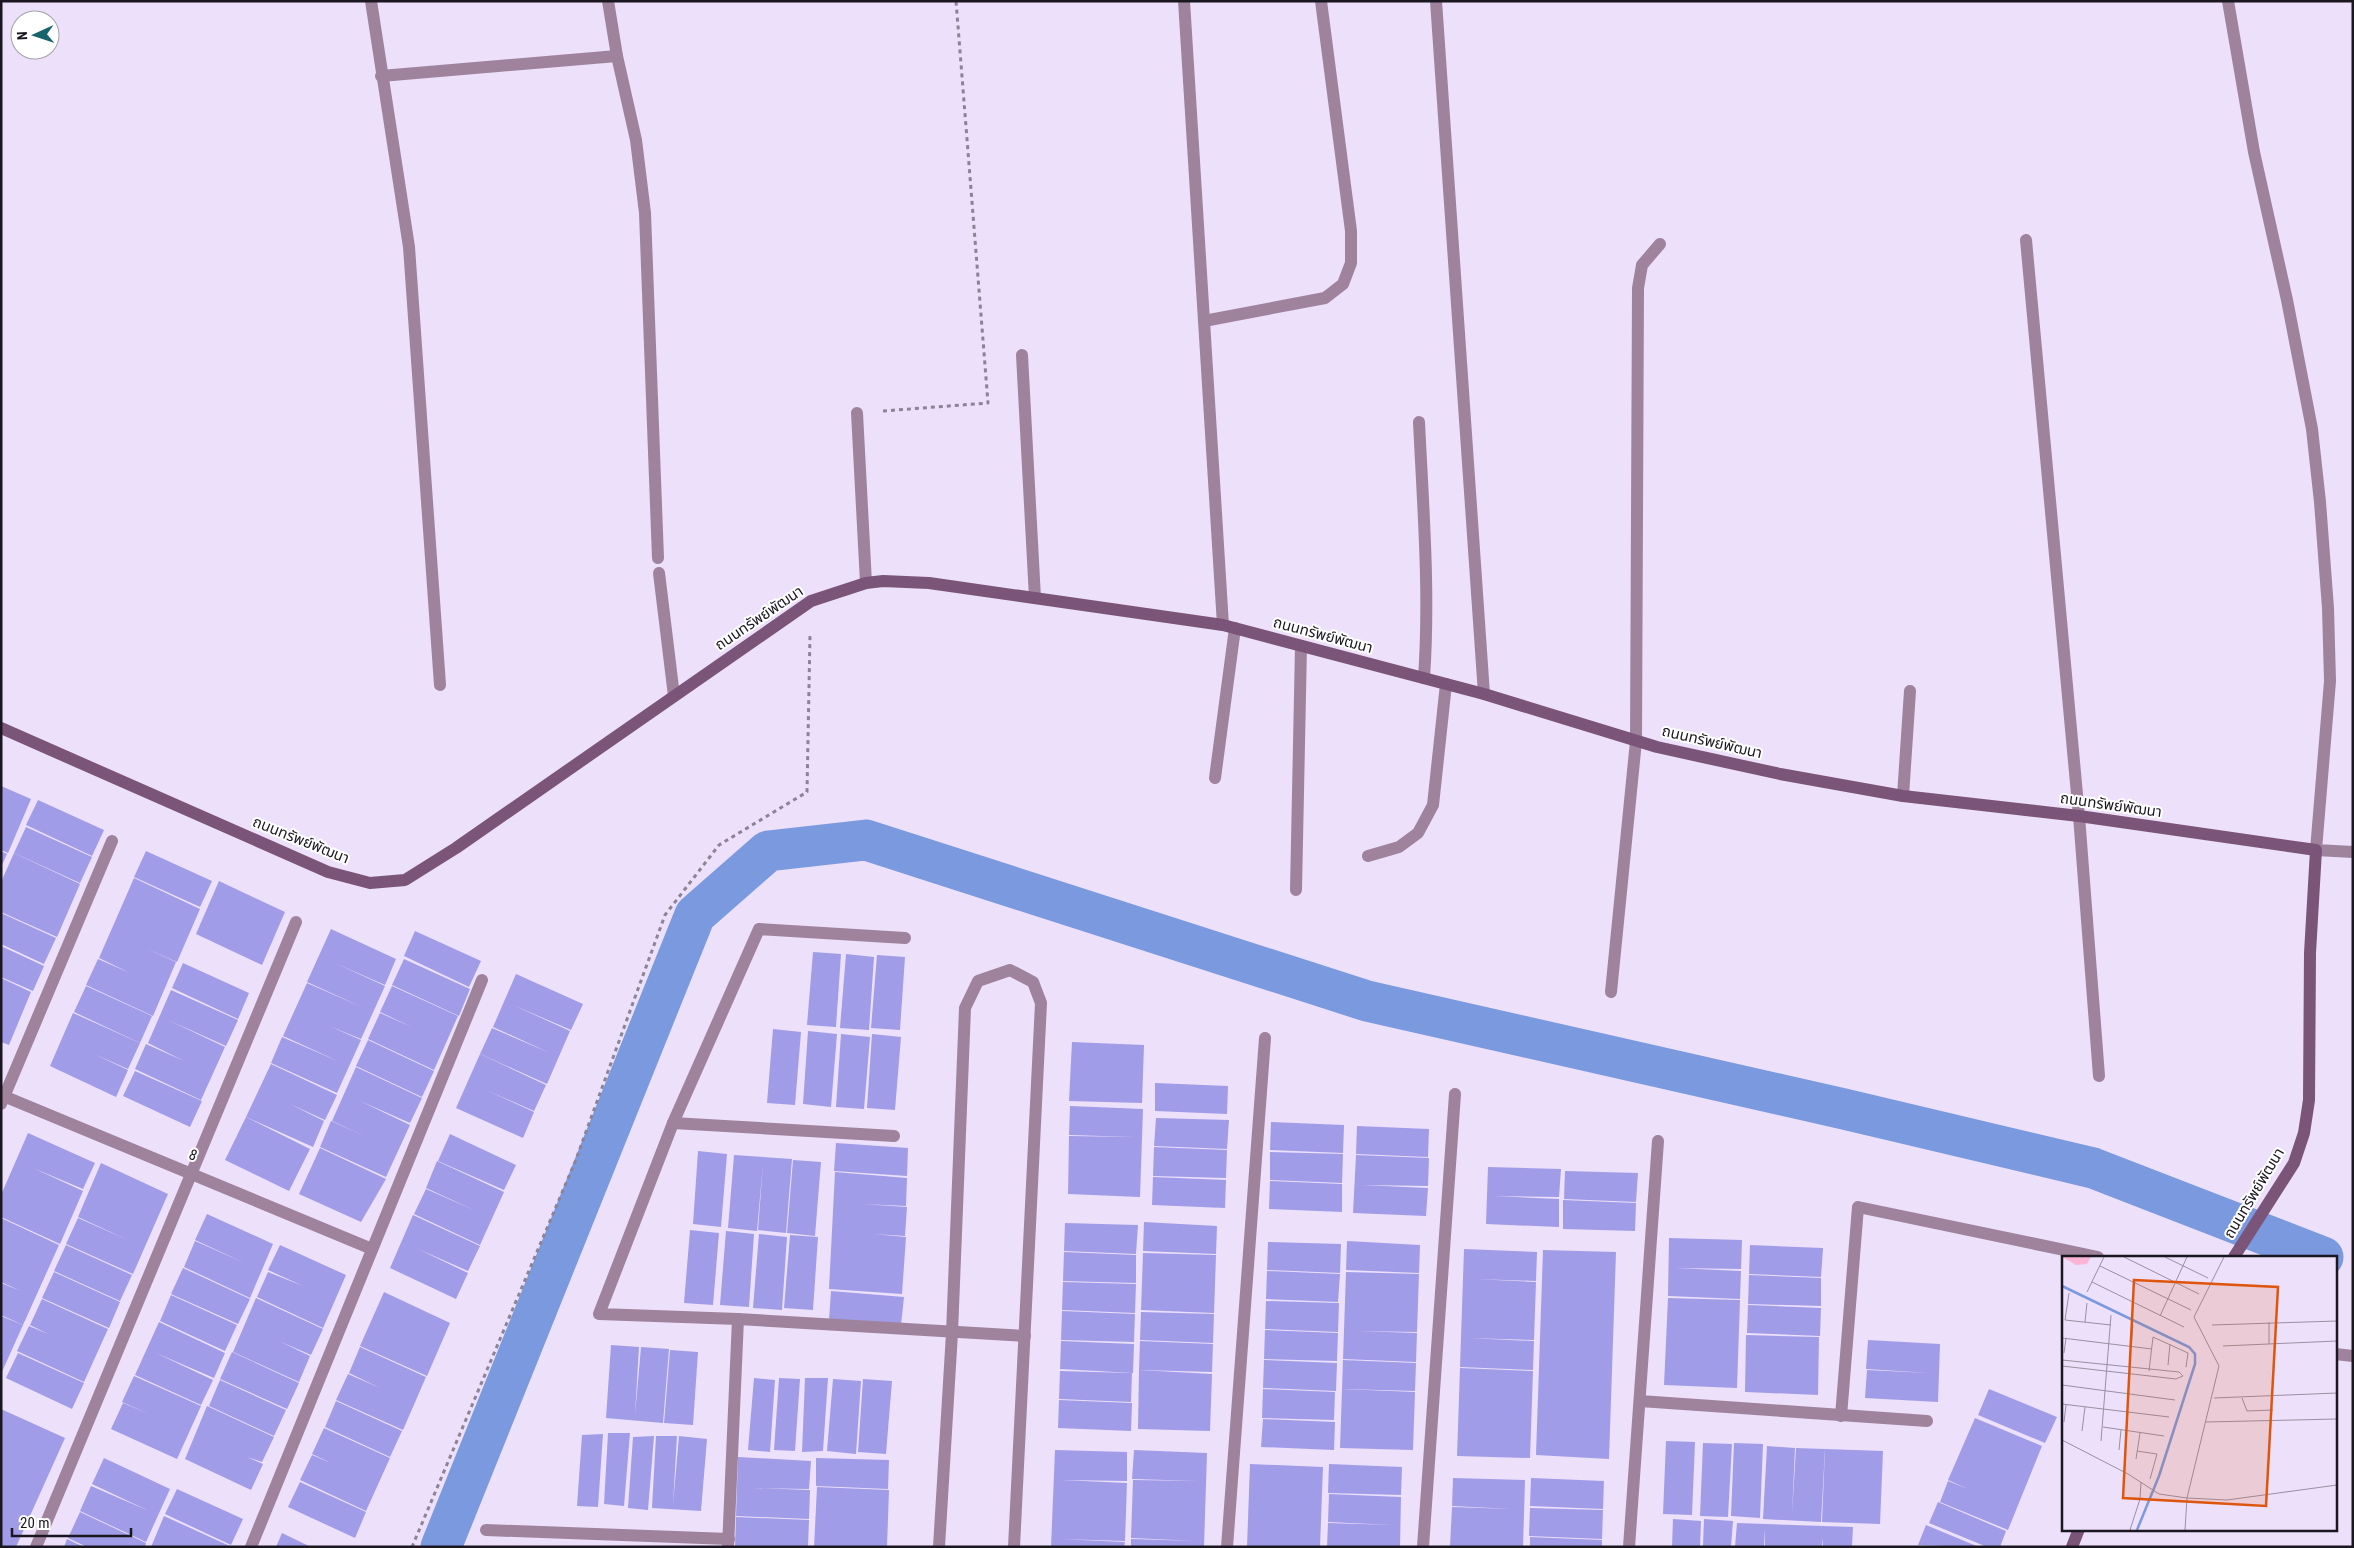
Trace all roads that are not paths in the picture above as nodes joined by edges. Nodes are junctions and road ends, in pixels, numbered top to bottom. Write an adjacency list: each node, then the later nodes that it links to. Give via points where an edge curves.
1 (371, 1): 8 (street)
2 (608, 1): 7 (street)
3 (1184, 1): 11 (street)
4 (1321, 1): 11 (street, via 1350,231 1351,263 1344,284 1324,298)
5 (1436, 1): 25 (street)
6 (2228, 1): 33 (street, via 2254,152 2312,429 2320,502 2330,681)
7 (617, 56): 8 (street); 15 (street, via 636,140 645,213)
8 (381, 76): 23 (street, via 409,247)
9 (2026, 240): 31 (street)
10 (1660, 244): 28 (street, via 1642,265 1638,288)
11 (1204, 321): 19 (street)
12 (1022, 355): 18 (street)
13 (857, 413): 17 (street)
14 (1419, 422): 21 (street, via 1426,566)
15 (658, 558)
16 (659, 573): 26 (street)
17 (866, 583): 18 (street, ถนนทรัพย์พัฒนา, via 929,583); 26 (street, ถนนทรัพย์พัฒนา, via 811,601)
18 (1035, 598): 19 (street, ถนนทรัพย์พัฒนา)
19 (1229, 626): 20 (street, ถนนทรัพย์พัฒนา); 29 (street)
20 (1302, 646): 21 (street, ถนนทรัพย์พัฒนา); 36 (street)
21 (1424, 678): 22 (street, ถนนทรัพย์พัฒนา)
22 (1446, 684): 25 (street, ถนนทรัพย์พัฒนา); 35 (street, via 1432,806 1418,832 1399,847)
23 (440, 685)
24 (1910, 691): 30 (street)
25 (1484, 694): 28 (street, ถนนทรัพย์พัฒนา)
26 (674, 696): 27 (street, ถนนทรัพย์พัฒนา, via 433,864 406,880 370,883 328,872)
27 (1, 728)
28 (1636, 741): 30 (street, ถนนทรัพย์พัฒนา, via 1780,774); 40 (street)
29 (1215, 778)
30 (1902, 796): 31 (street, ถนนทรัพย์พัฒนา)
31 (2080, 816): 33 (street, ถนนทรัพย์พัฒนา); 42 (street)
32 (112, 841): 44 (street)
33 (2316, 850): 34 (street); 51 (street, ถนนทรัพย์พัฒนา, via 2310,953 2309,1100 2304,1133 2294,1163)
34 (2353, 852)
35 (1368, 856)
36 (1296, 890)
37 (296, 922): 48 (street)
38 (905, 938): 45 (street, via 759,929)
39 (482, 980): 49 (street)
40 (1611, 992)
41 (1265, 1038): 67 (street)
42 (2099, 1076)
43 (1456, 1094): 68 (street)
44 (2, 1098): 48 (street, 8)
45 (674, 1123): 46 (street); 52 (street, via 600,1314)
46 (894, 1136)
47 (1658, 1141): 57 (street)
48 (192, 1172): 49 (street, 8); 63 (street)
49 (372, 1249): 64 (street)
50 (2093, 1256): 58 (street, via 1858,1208)
51 (2235, 1256)
52 (738, 1319): 53 (street); 62 (street)
53 (952, 1333): 54 (street); 54 (street, via 965,1008 978,981 1010,970 1033,982 1041,1003); 65 (street)
54 (1025, 1336): 66 (street)
55 (2336, 1354): 56 (street)
56 (2353, 1356)
57 (1640, 1401): 58 (street); 69 (street)
58 (1841, 1416): 59 (street)
59 (1928, 1421)
60 (486, 1530): 62 (street)
61 (2080, 1530): 70 (street)
62 (728, 1543)
63 (36, 1547)
64 (251, 1547)
65 (939, 1547)
66 (1014, 1547)
67 (1228, 1547)
68 (1422, 1547)
69 (1629, 1547)
70 (2072, 1547)

